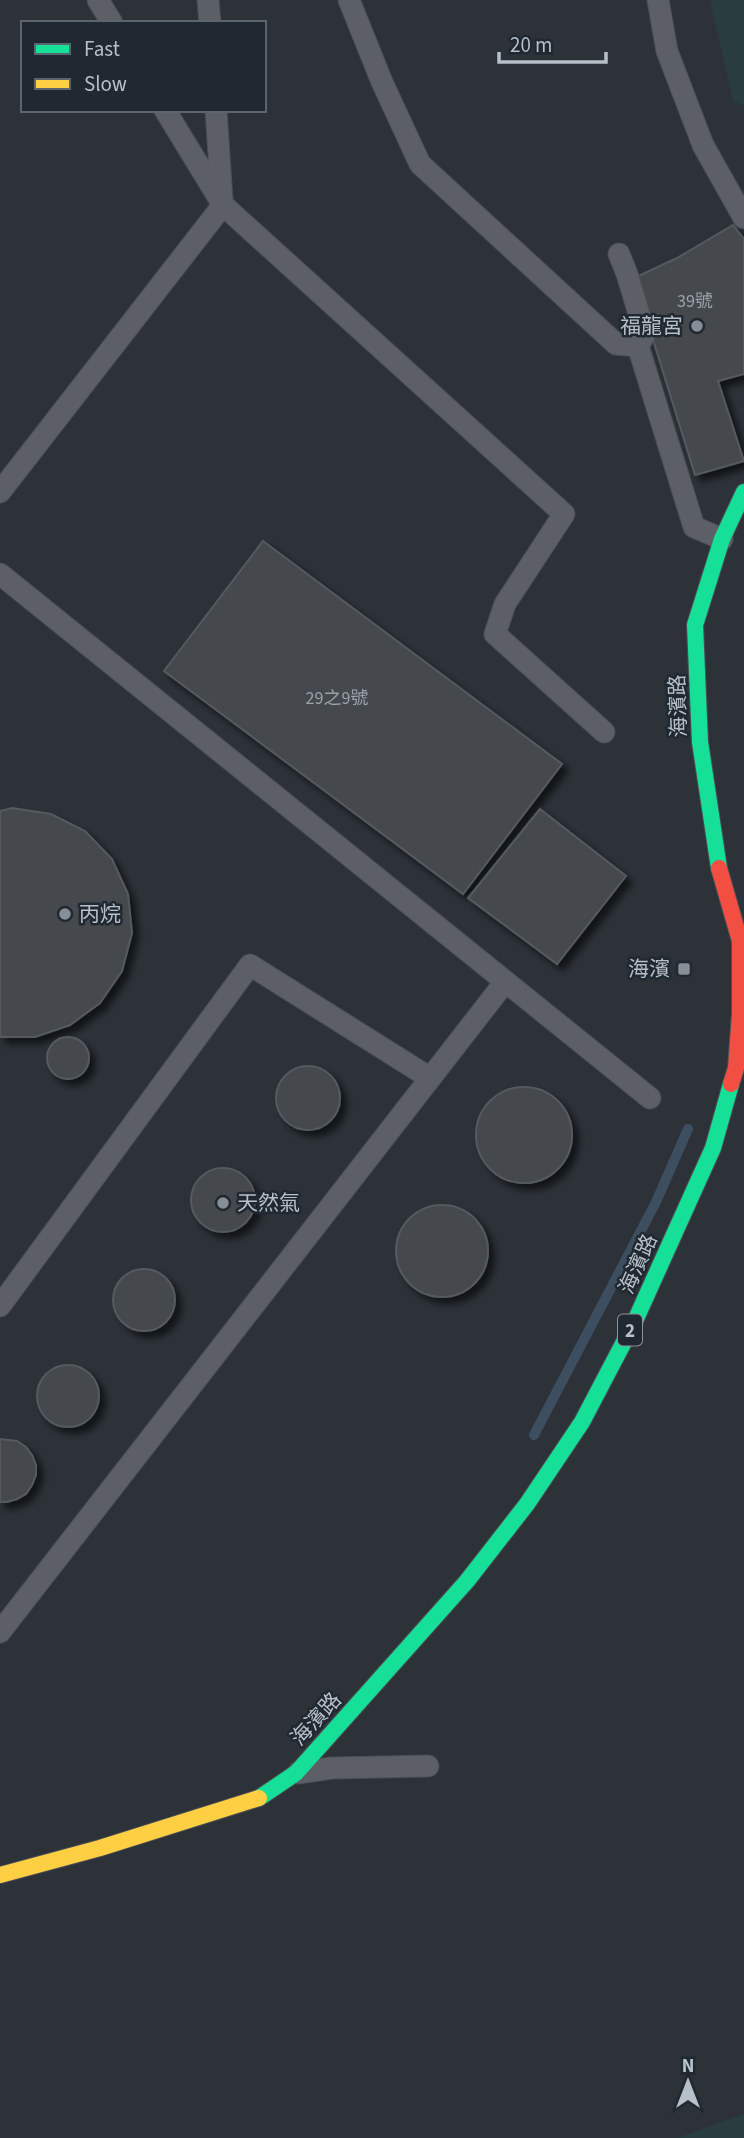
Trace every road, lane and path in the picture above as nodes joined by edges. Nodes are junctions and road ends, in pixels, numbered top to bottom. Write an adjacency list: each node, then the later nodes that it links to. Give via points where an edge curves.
1 (98, 0): 5 (lane)
2 (208, 0): 6 (lane)
3 (349, 0): 12 (lane, via 420,163 616,344)
4 (658, 0): 10 (lane, via 667,51 704,145)
5 (111, 21)
6 (209, 21)
7 (166, 112): 9 (lane)
8 (216, 112): 9 (lane)
9 (223, 205): 13 (lane); 17 (lane, via 564,514 505,604 495,634)
10 (744, 218)
11 (619, 254): 12 (lane, via 645,334)
12 (638, 346): 15 (lane, via 694,527)
13 (0, 492)
14 (744, 492): 15 (main road, 海濱路 / 2)
15 (722, 539): 19 (main road, 海濱路 / 2, via 695,625 698,703 718,859 740,941)
16 (0, 574): 18 (lane)
17 (604, 732)
18 (505, 982): 20 (lane); 21 (lane)
19 (742, 1013): 25 (main road, 海濱路 / 2, via 736,1068 713,1148 635,1321 582,1422 467,1581)
20 (430, 1078): 22 (lane, via 250,965); 23 (lane)
21 (650, 1098)
22 (0, 1306)
23 (0, 1632)
24 (428, 1766): 25 (lane)
25 (296, 1773): 26 (main road, 海濱路 / 2, via 257,1800)
26 (0, 1875)

